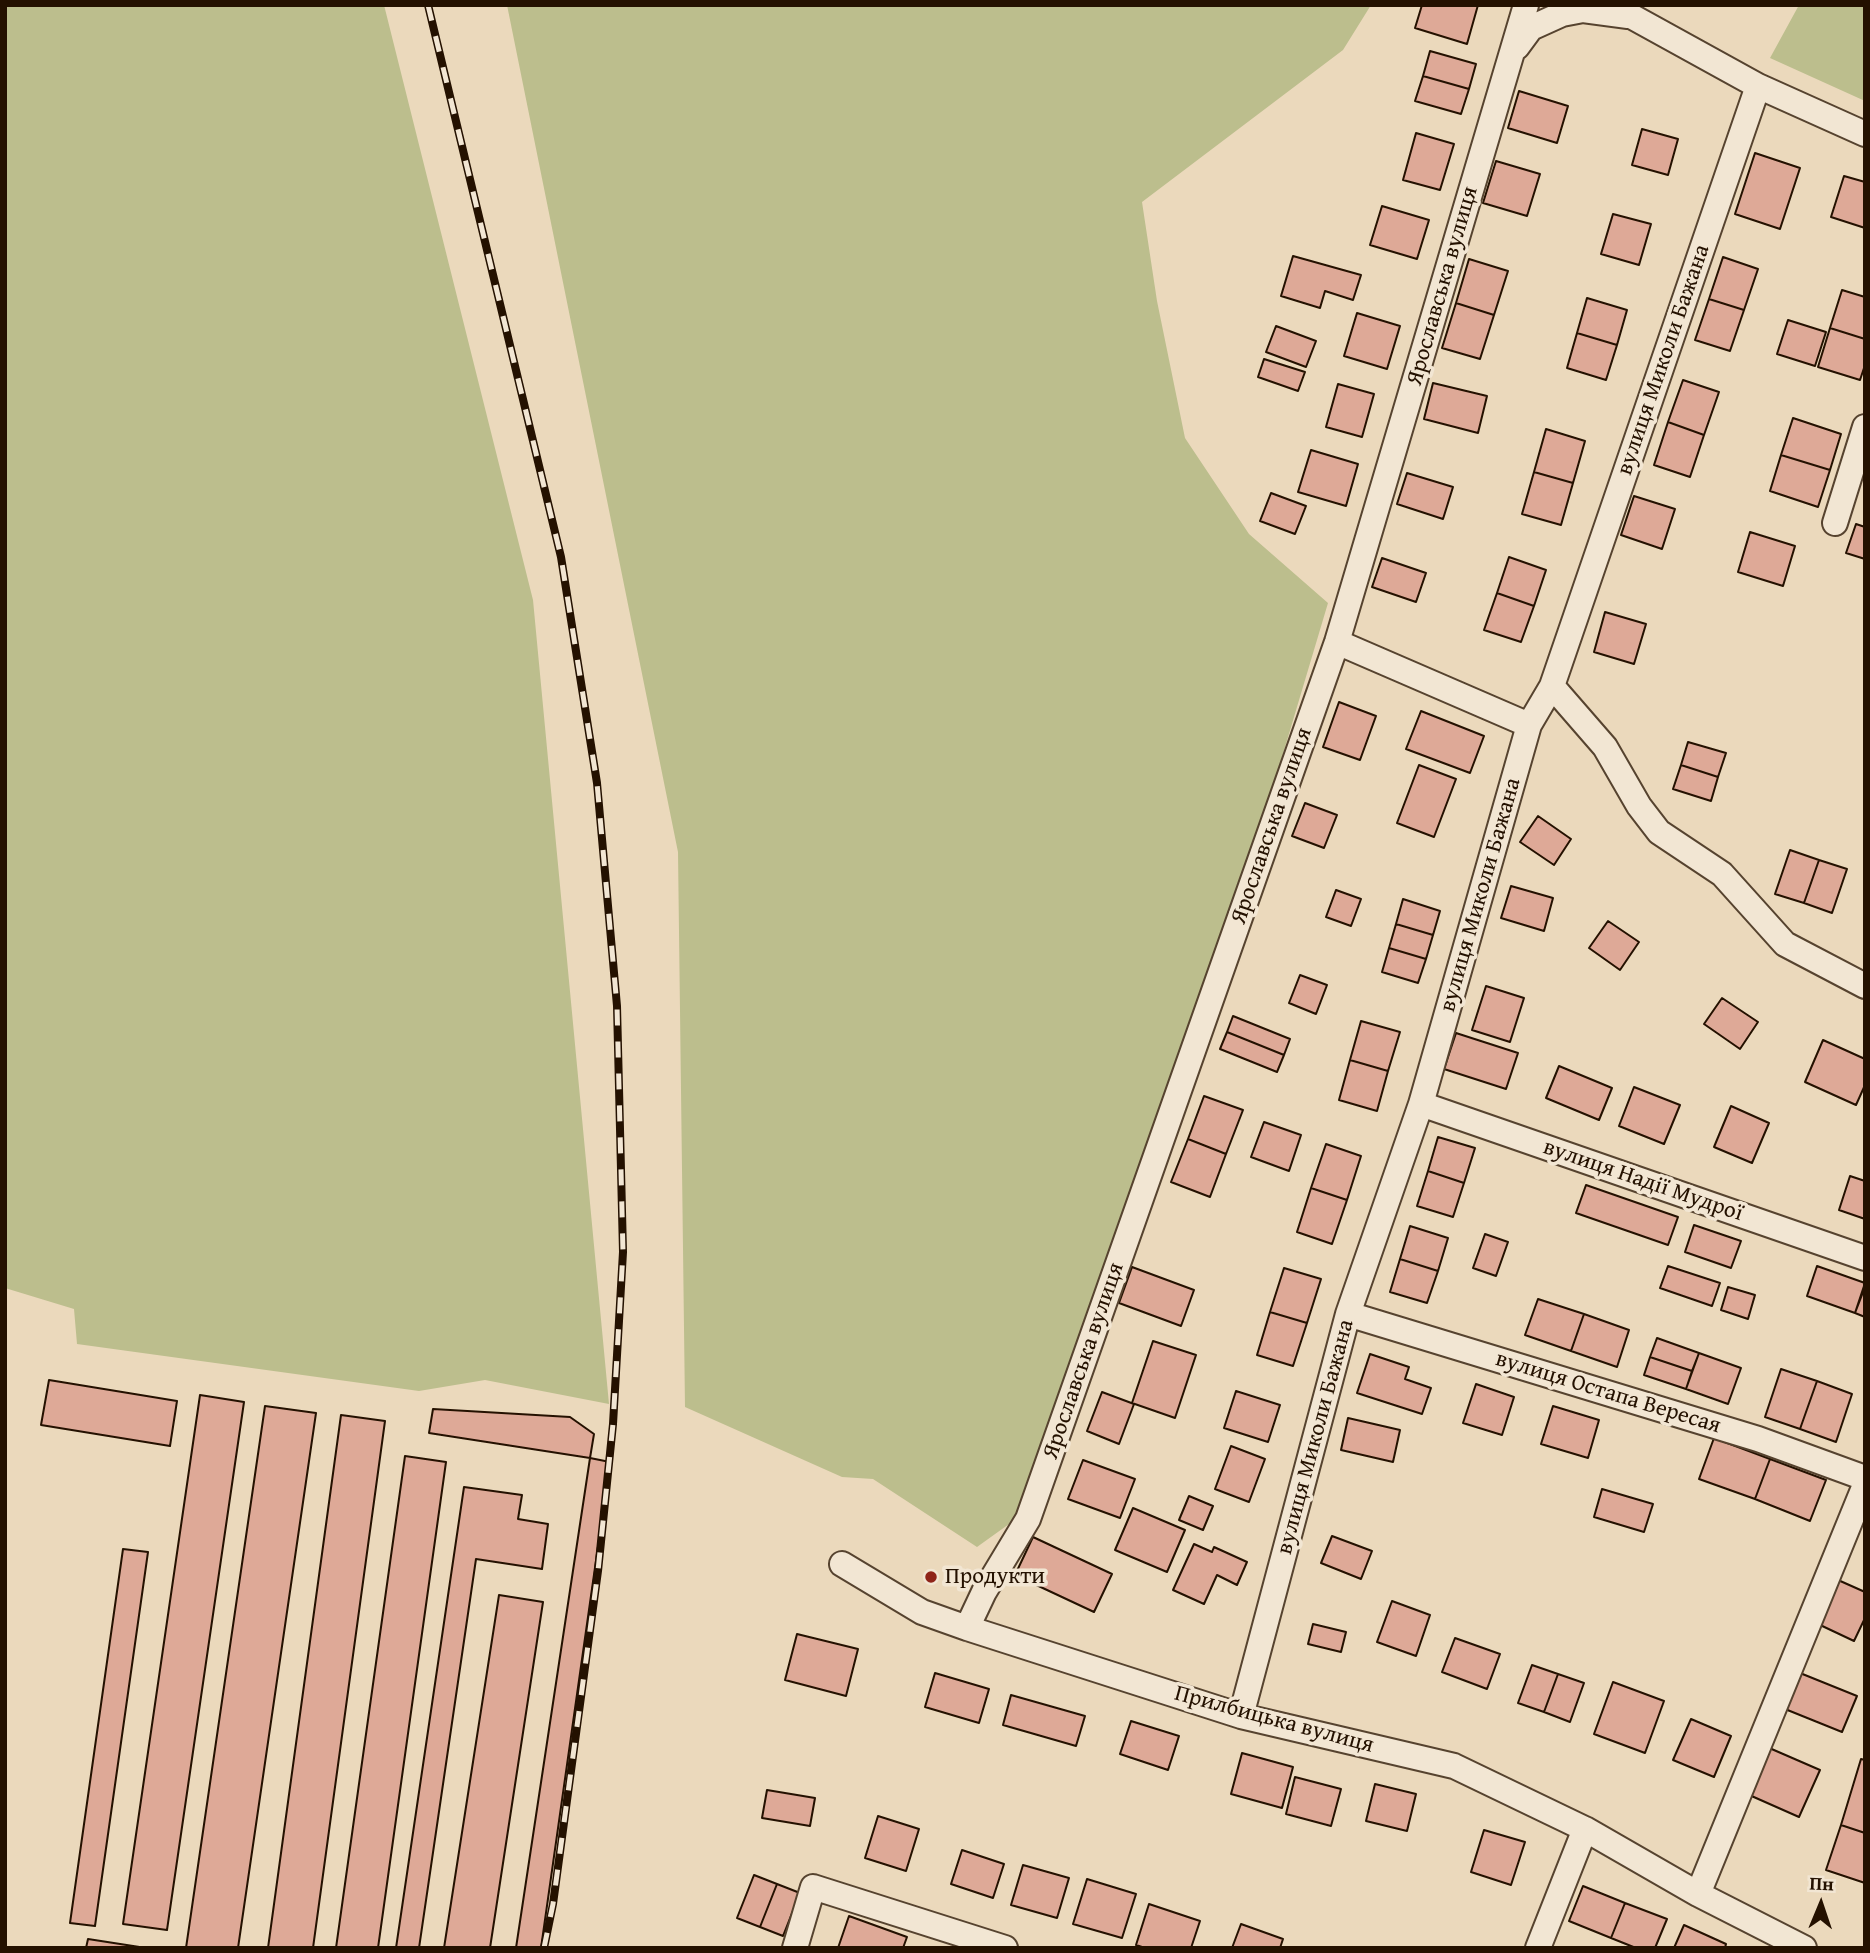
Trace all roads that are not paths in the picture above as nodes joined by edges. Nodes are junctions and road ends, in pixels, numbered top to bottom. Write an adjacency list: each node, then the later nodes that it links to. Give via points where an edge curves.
1 (1526, 5): 3 (street, Ярославська вулиця)
2 (1621, 11): 3 (street, via 1562,14 1531,28); 4 (street)
3 (1512, 53): 8 (street, Ярославська вулиця)
4 (1758, 86): 5 (street); 9 (street, вулиця Миколи Бажана)
5 (1865, 134)
6 (1865, 426): 7 (street)
7 (1835, 523)
8 (1338, 642): 10 (street); 18 (street, Ярославська вулиця, via 1028,1519)
9 (1552, 687): 10 (street, вулиця Миколи Бажана); 11 (street, via 1605,747 1659,832 1722,874 1785,944)
10 (1529, 725): 12 (street, вулиця Миколи Бажана)
11 (1865, 986)
12 (1422, 1104): 13 (street, вулиця Надії Мудрої); 14 (street, вулиця Миколи Бажана)
13 (1865, 1258)
14 (1348, 1314): 15 (street, вулиця Остапа Вересая, via 1758,1439); 19 (street, вулиця Миколи Бажана)
15 (1865, 1478)
16 (1865, 1485): 21 (street)
17 (842, 1564): 18 (street, Прилбицька вулиця, via 922,1612)
18 (967, 1628): 19 (street, Прилбицька вулиця)
19 (1241, 1716): 20 (street, Прилбицька вулиця, via 1454,1766)
20 (1585, 1829): 21 (street, Прилбицька вулиця); 24 (street)
21 (1698, 1894): 25 (street, Прилбицька вулиця)
22 (795, 1948): 23 (street, via 813,1887)
23 (1005, 1948)
24 (1538, 1948)
25 (1804, 1948)

